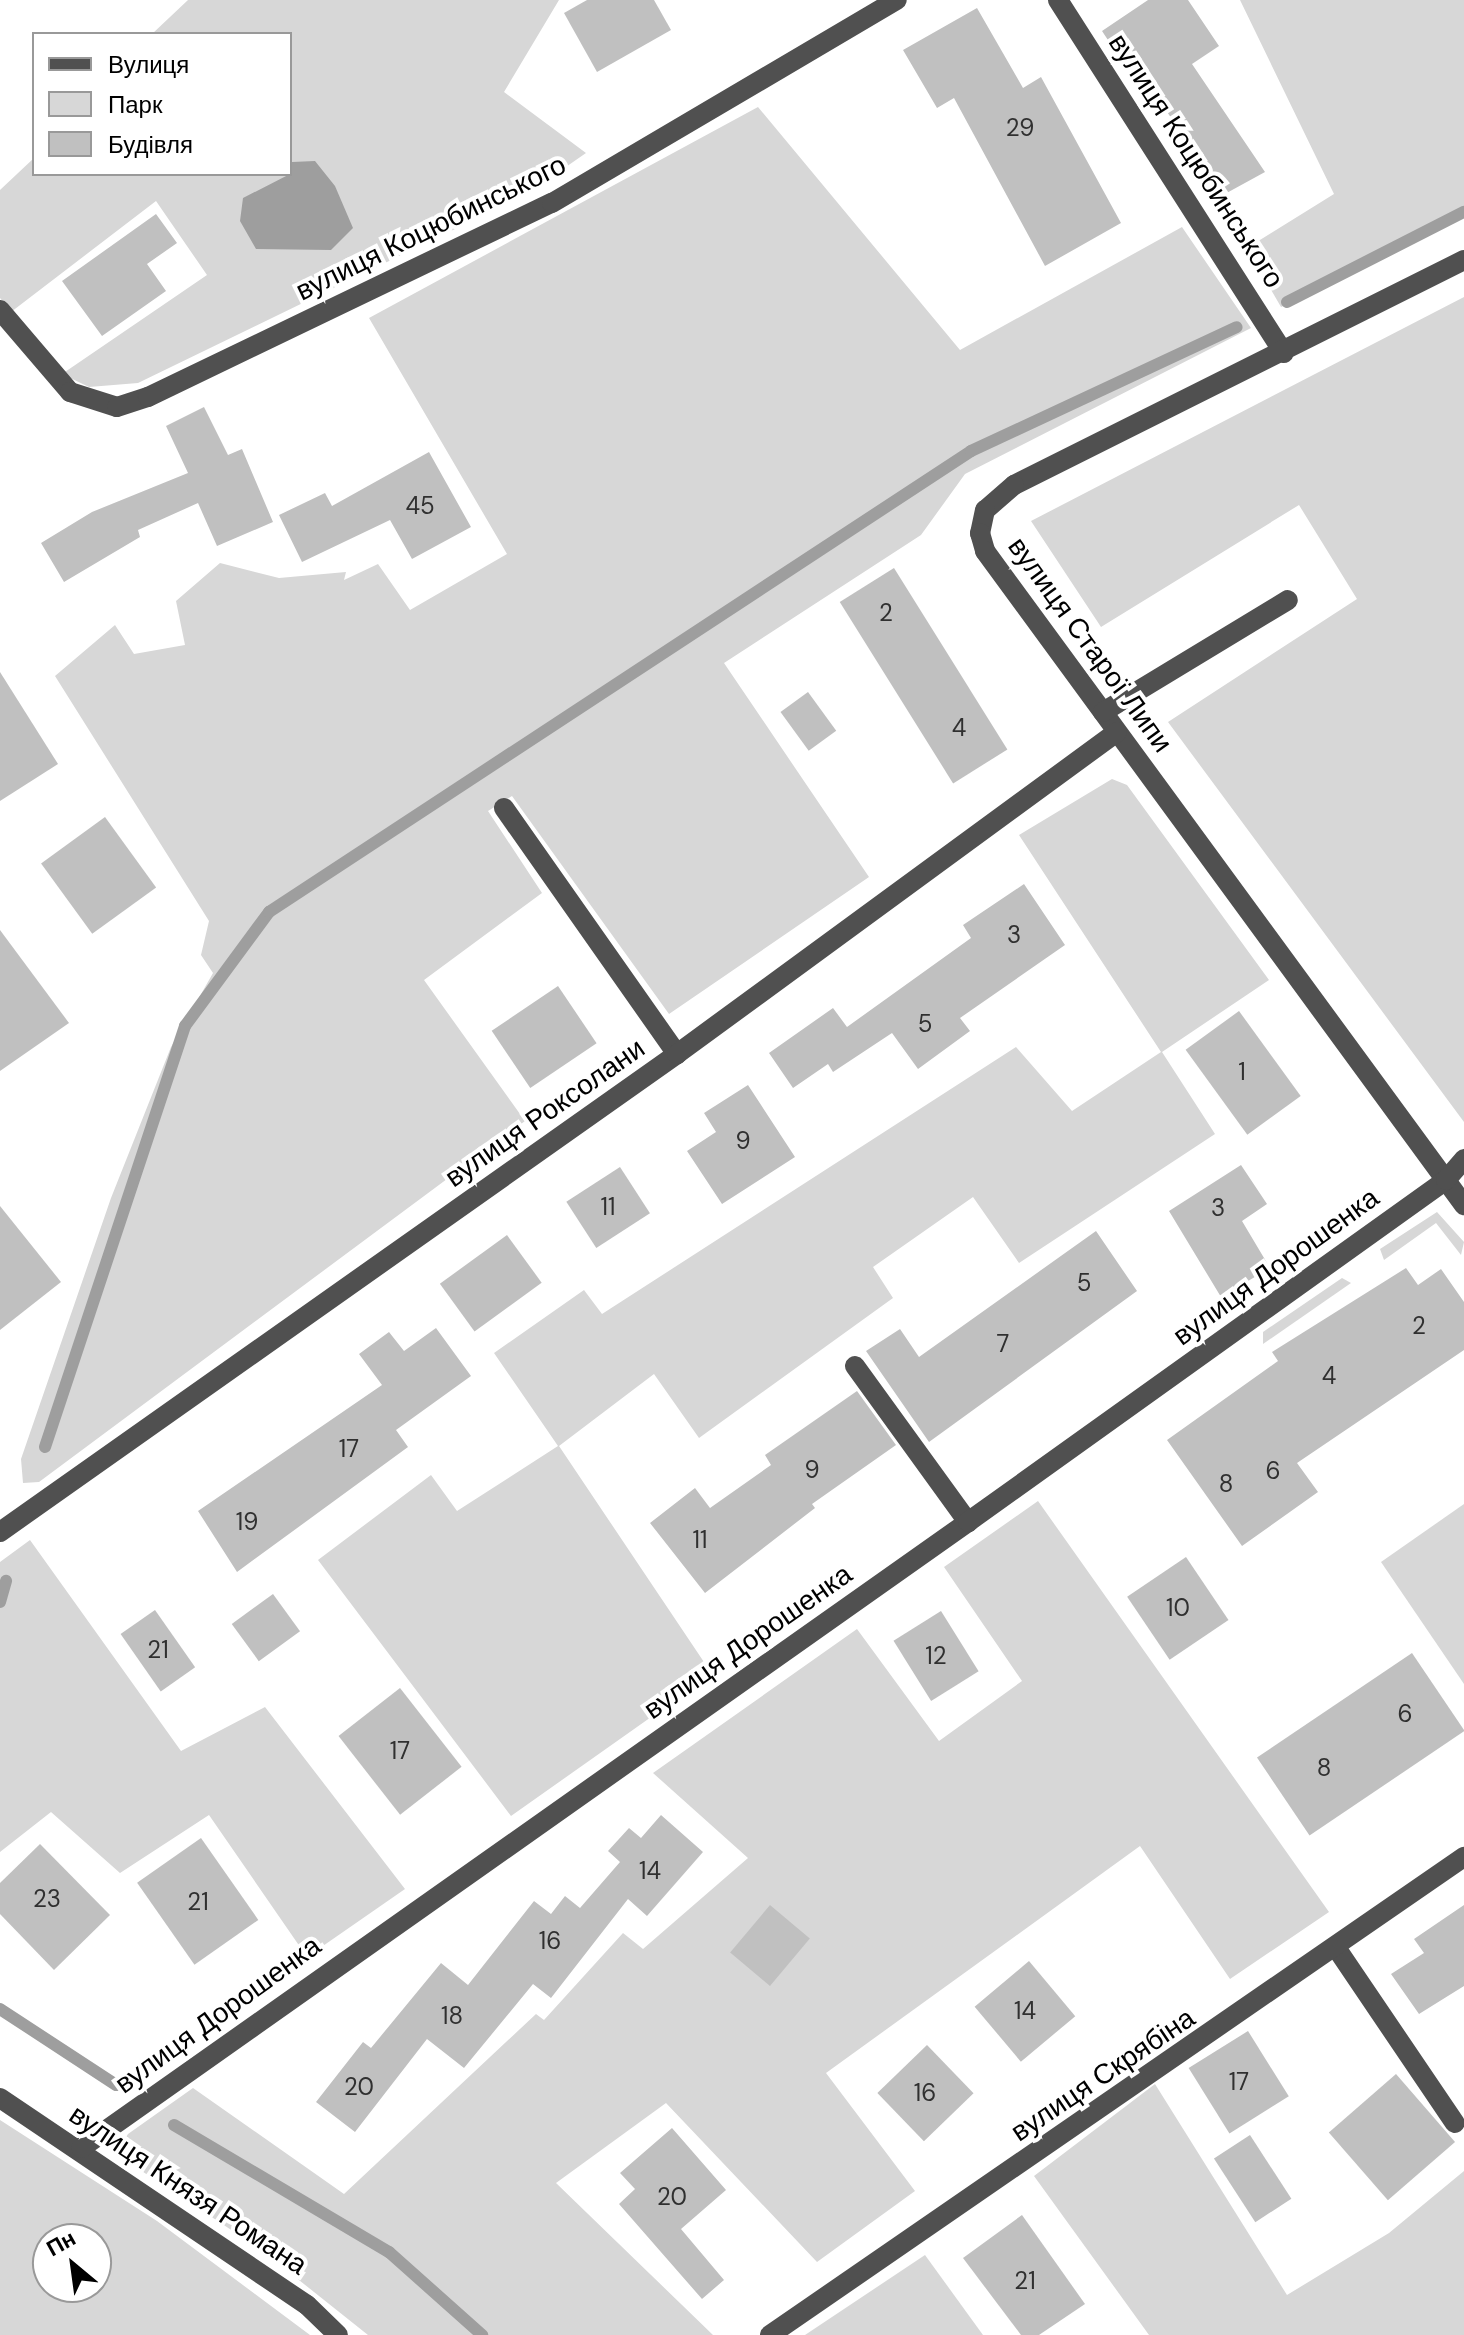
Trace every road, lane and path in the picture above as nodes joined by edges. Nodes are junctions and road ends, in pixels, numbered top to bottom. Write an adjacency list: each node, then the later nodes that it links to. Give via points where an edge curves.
1 (897, 0): 4 (street, вулиця Коцюбинського, via 552,203 148,397 117,407 70,392)
2 (1058, 0): 5 (street, вулиця Коцюбинського)
3 (1464, 260): 5 (street, вулиця Старої Липи)
4 (0, 310)
5 (1284, 353): 7 (street, вулиця Старої Липи, via 1014,485 985,510 980,533 985,551)
6 (1288, 600): 7 (street)
7 (1103, 712): 8 (street, вулиця Старої Липи)
8 (1117, 732): 10 (street, вулиця Роксолани); 12 (street, вулиця Старої Липи)
9 (504, 808): 10 (street)
10 (677, 1054): 16 (street, вулиця Роксолани)
11 (1464, 1159): 12 (street, вулиця Дорошенка)
12 (1446, 1180): 13 (street, вулиця Старої Липи); 15 (street, вулиця Дорошенка)
13 (1464, 1205)
14 (855, 1366): 15 (street)
15 (968, 1522): 21 (street, вулиця Дорошенка)
16 (0, 1532)
17 (1464, 1857): 18 (street, вулиця Скрябіна)
18 (1337, 1949): 20 (street); 23 (street, вулиця Скрябіна)
19 (0, 2098): 21 (street, вулиця Князя Романа)
20 (1455, 2123)
21 (81, 2148): 22 (street, вулиця Князя Романа, via 307,2305)
22 (338, 2335)
23 (770, 2335)

